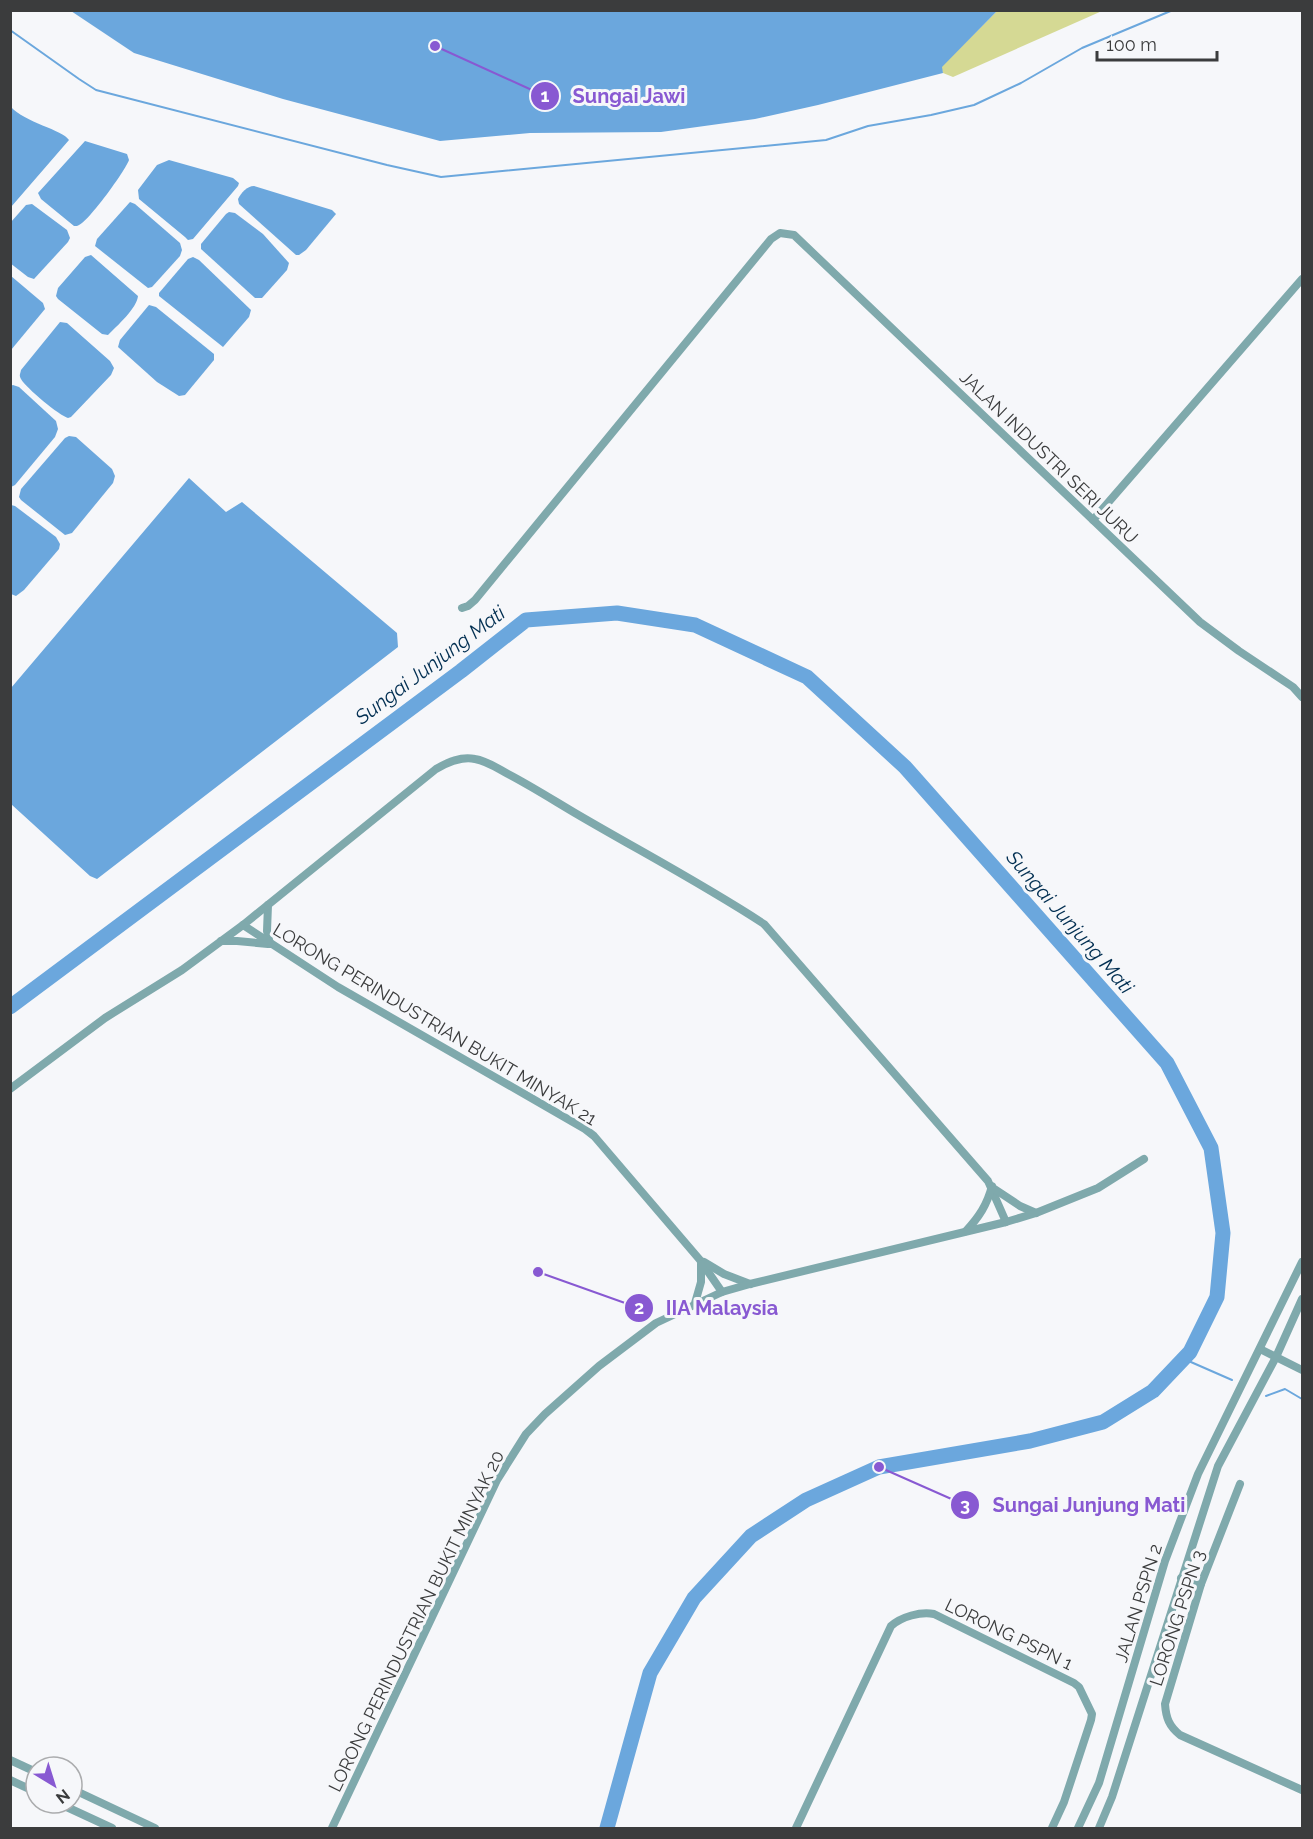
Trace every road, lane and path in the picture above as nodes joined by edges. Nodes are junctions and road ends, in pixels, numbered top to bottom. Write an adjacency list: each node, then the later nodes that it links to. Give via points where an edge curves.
1 (1302, 279): 2 (street)
2 (1093, 520): 3 (street, JALAN INDUSTRI SERI JURU, via 794,235 780,233 771,239 475,600); 4 (street, JALAN INDUSTRI SERI JURU, via 1200,622)
3 (462, 608)
4 (1302, 697)
5 (268, 905): 6 (street); 8 (street); 11 (street, via 436,769 460,759 485,762 764,924)
6 (243, 925): 7 (street); 8 (street, LORONG PERINDUSTRIAN BUKIT MINYAK 21)
7 (221, 941): 8 (street); 9 (street, via 105,1018)
8 (270, 944): 15 (street, LORONG PERINDUSTRIAN BUKIT MINYAK 21, via 585,1129)
9 (10, 1089)
10 (1144, 1159): 12 (street, LORONG PERINDUSTRIAN BUKIT MINYAK 20, via 1098,1188)
11 (992, 1186): 12 (street); 13 (street); 14 (street, via 979,1216)
12 (1036, 1213): 13 (street, LORONG PERINDUSTRIAN BUKIT MINYAK 20)
13 (1006, 1222): 14 (street, LORONG PERINDUSTRIAN BUKIT MINYAK 20)
14 (966, 1231): 17 (street, LORONG PERINDUSTRIAN BUKIT MINYAK 20)
15 (700, 1260): 17 (street); 18 (street, LORONG PERINDUSTRIAN BUKIT MINYAK 21); 20 (street, via 701,1282)
16 (1302, 1262): 21 (street, JALAN PSPN 2)
17 (750, 1284): 18 (street, LORONG PERINDUSTRIAN BUKIT MINYAK 20)
18 (722, 1292): 20 (street, LORONG PERINDUSTRIAN BUKIT MINYAK 20)
19 (1302, 1299): 22 (street, JALAN PSPN 2)
20 (695, 1303): 36 (street, LORONG PERINDUSTRIAN BUKIT MINYAK 20, via 635,1338 566,1394 526,1434 497,1480)
21 (1260, 1349): 22 (street); 39 (street, JALAN PSPN 2, via 1194,1485 1165,1561 1099,1783)
22 (1276, 1357): 23 (street); 25 (street, JALAN PSPN 2, via 1218,1466)
23 (1302, 1370)
24 (1240, 1484): 26 (street, LORONG PSPN 3)
25 (1181, 1578): 26 (street); 40 (street, JALAN PSPN 2)
26 (1201, 1584): 31 (street, LORONG PSPN 3, via 1165,1704 1166,1717 1180,1735)
27 (10, 1760): 28 (street)
28 (24, 1766)
29 (10, 1780): 30 (street)
30 (24, 1786)
31 (1302, 1790)
32 (84, 1795): 35 (street)
33 (84, 1815): 34 (street)
34 (112, 1828)
35 (155, 1828)
36 (332, 1828)
37 (796, 1828): 38 (street, LORONG PSPN 1, via 891,1626 898,1620 927,1612 1079,1687 1091,1720)
38 (1052, 1828)
39 (1078, 1828)
40 (1099, 1828)

